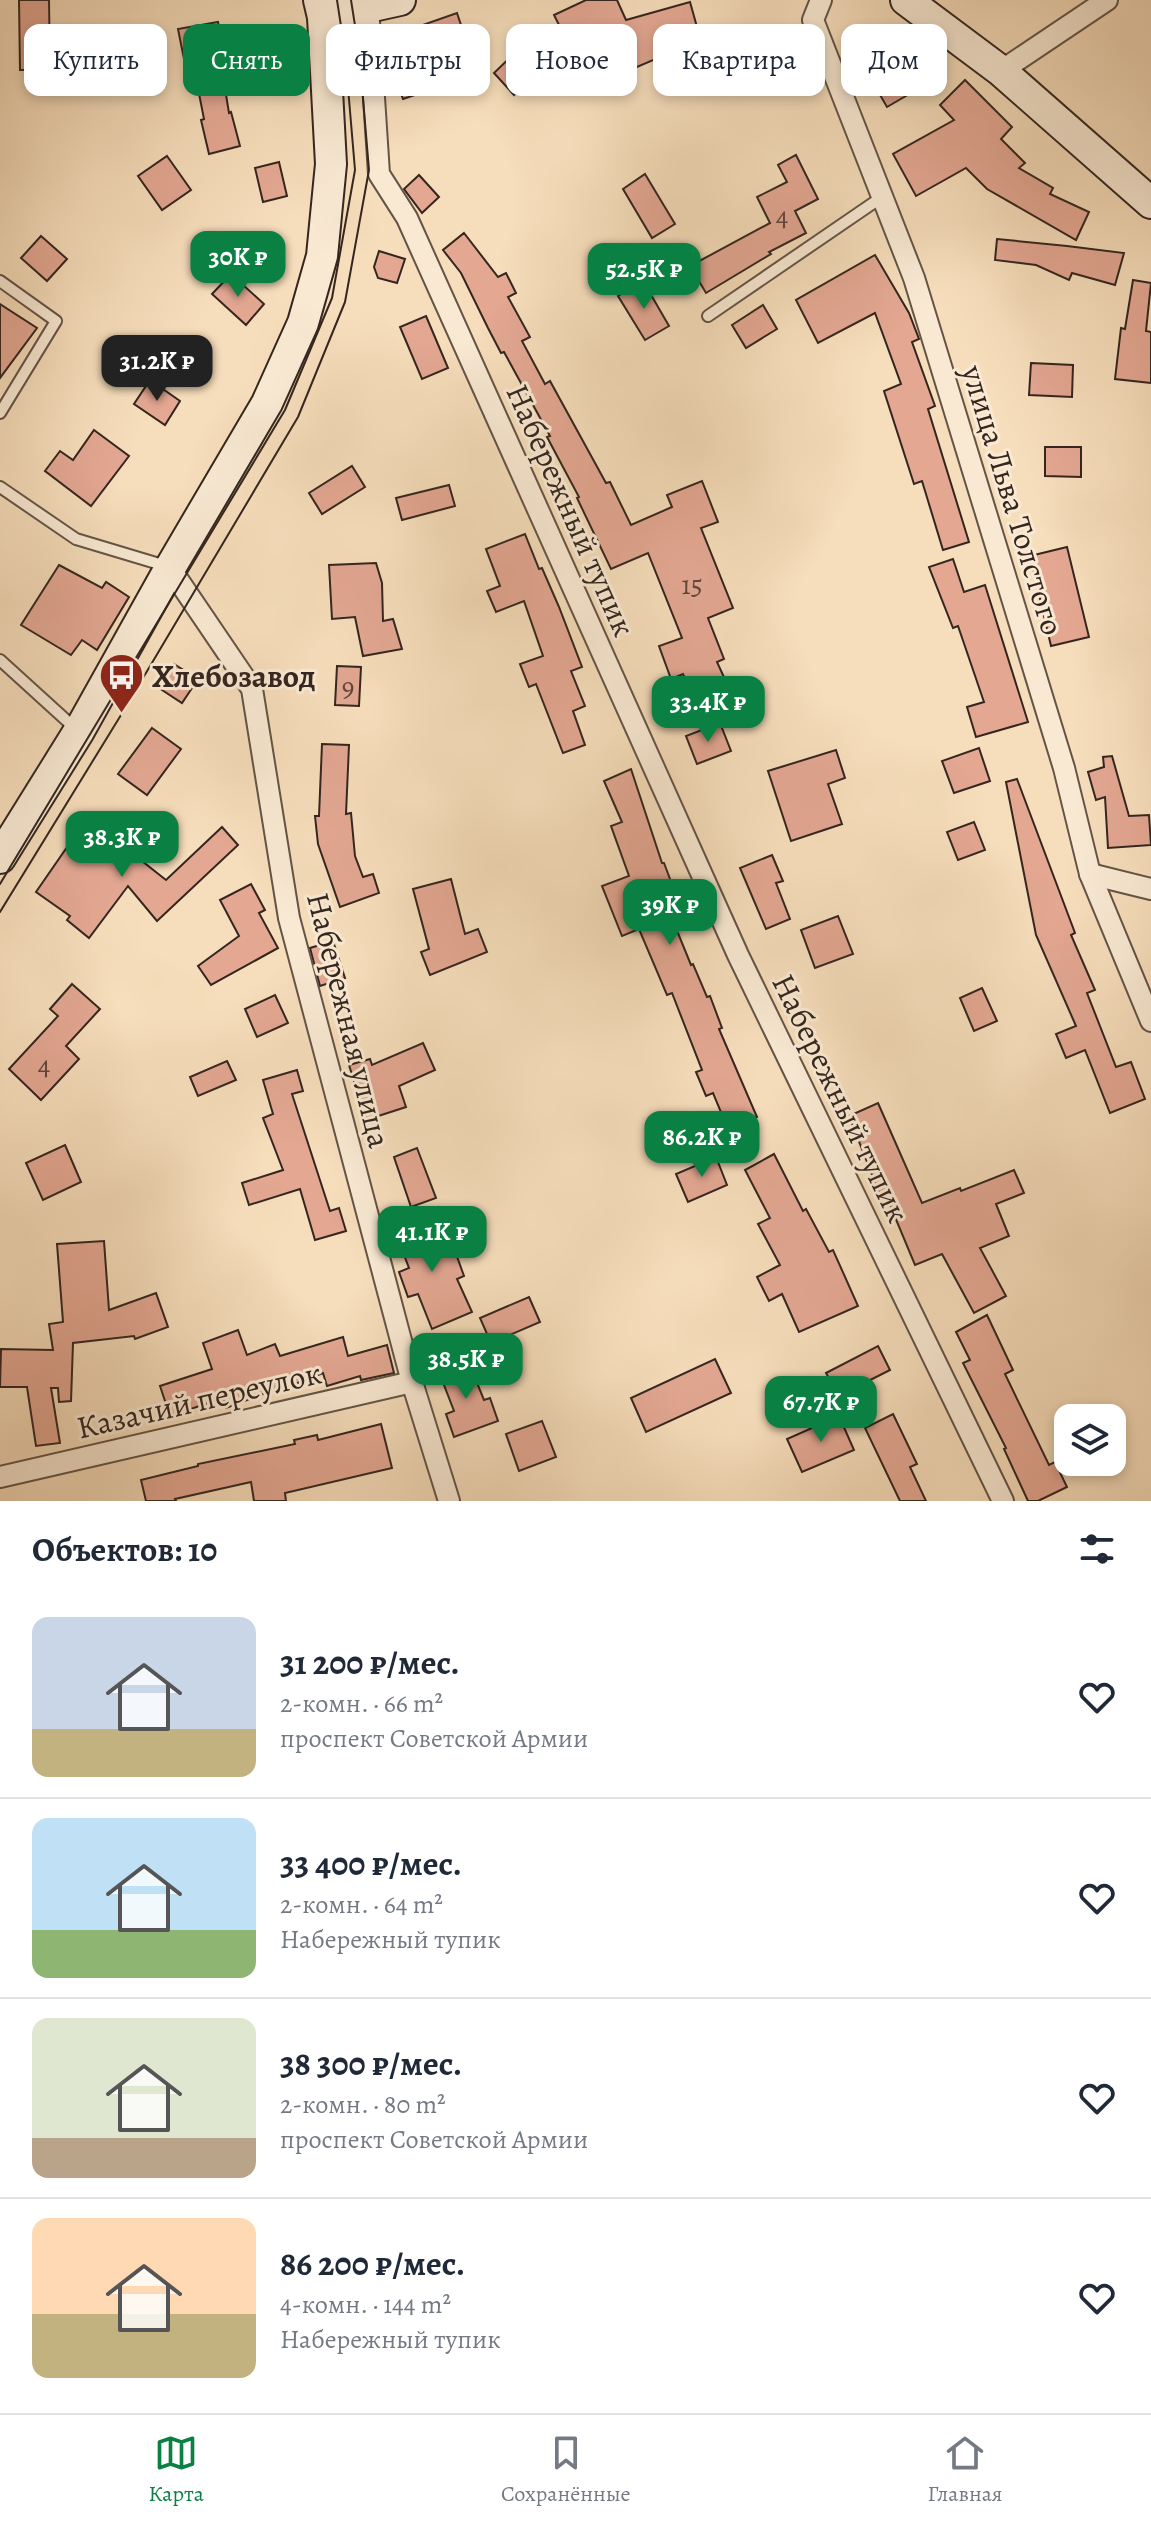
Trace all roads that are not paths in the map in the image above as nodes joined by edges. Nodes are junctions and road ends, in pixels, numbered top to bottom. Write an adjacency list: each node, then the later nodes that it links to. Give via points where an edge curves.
1 (400, 0): 5 (main road)
2 (821, 0): 8 (street, улица Льва Толстого, via 813,20)
3 (906, 0): 7 (main road)
4 (1107, 0): 7 (street)
5 (368, 6): 6 (main road); 24 (street, Набережный тупик, via 379,174 407,218 738,955)
6 (321, 9): 14 (main road, via 331,164 322,256 303,323 267,403)
7 (1001, 71): 9 (main road)
8 (882, 197): 11 (lane); 18 (street, улица Льва Толстого, via 914,278 1064,768)
9 (1151, 203)
10 (0, 281): 12 (lane, via 56,321)
11 (708, 316)
12 (0, 413)
13 (0, 487): 14 (lane, via 76,539)
14 (170, 568): 16 (main road); 21 (street, Набережная улица, via 252,689 289,918)
15 (0, 660): 16 (lane)
16 (79, 731): 17 (main road)
17 (0, 858)
18 (1090, 874): 19 (street); 20 (street, улица Льва Толстого)
19 (1151, 889)
20 (1151, 1021)
21 (412, 1382): 22 (street, Казачий переулок); 23 (street, Набережная улица)
22 (0, 1477)
23 (449, 1501)
24 (1003, 1501)

